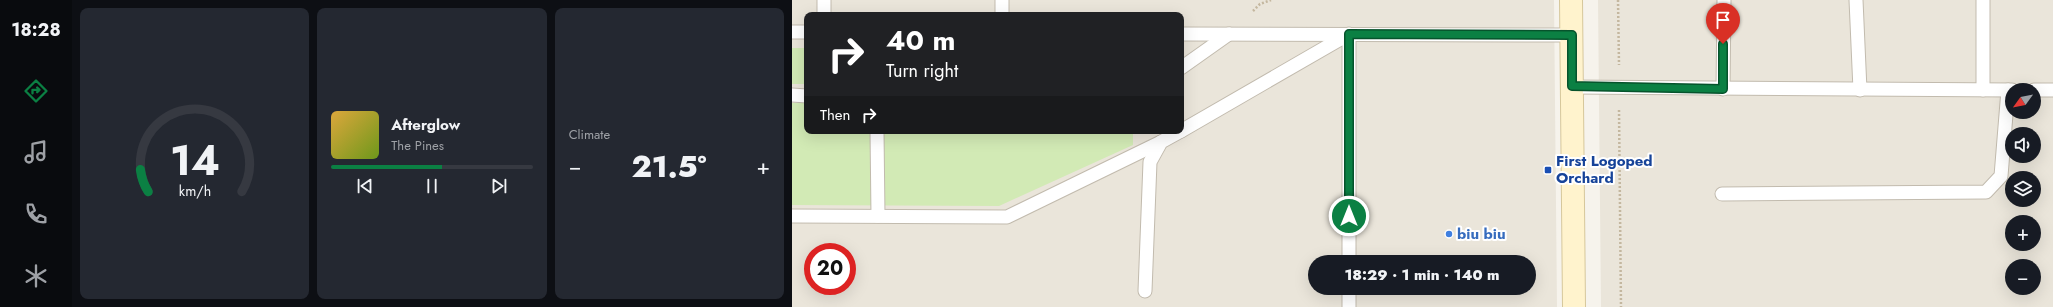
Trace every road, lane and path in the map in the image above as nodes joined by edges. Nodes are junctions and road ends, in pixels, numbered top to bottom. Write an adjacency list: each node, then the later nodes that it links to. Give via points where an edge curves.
1 (824, 0): 8 (lane)
2 (1002, 0): 9 (lane)
3 (1571, 0): 15 (street)
4 (1618, 0): 18 (path)
5 (1724, 0): 19 (lane)
6 (1856, 0): 20 (lane)
7 (1983, 0): 21 (lane)
8 (824, 12)
9 (1002, 12)
10 (792, 32): 11 (lane)
11 (804, 32)
12 (1184, 34): 13 (lane)
13 (1229, 34): 14 (lane); 16 (lane)
14 (1349, 34): 15 (lane); 28 (lane); 35 (lane)
15 (1572, 35): 17 (street)
16 (1184, 66)
17 (1572, 86): 18 (lane); 39 (street)
18 (1619, 87): 19 (lane); 40 (path)
19 (1723, 89): 20 (lane)
20 (1860, 90): 21 (lane)
21 (1983, 90): 22 (lane)
22 (2005, 90)
23 (2041, 90): 24 (lane)
24 (2053, 90)
25 (792, 95): 26 (lane)
26 (804, 96)
27 (2007, 119): 32 (lane, via 2001,176 1986,192)
28 (1184, 129)
29 (877, 134): 34 (lane)
30 (1176, 134): 31 (lane)
31 (1161, 142): 34 (lane, via 1007,217); 36 (lane, via 1150,162)
32 (1722, 194)
33 (792, 216): 34 (lane)
34 (878, 216)
35 (1349, 255)
36 (1145, 291)
37 (1349, 295): 38 (lane)
38 (1349, 307)
39 (1574, 307)
40 (1621, 307)

